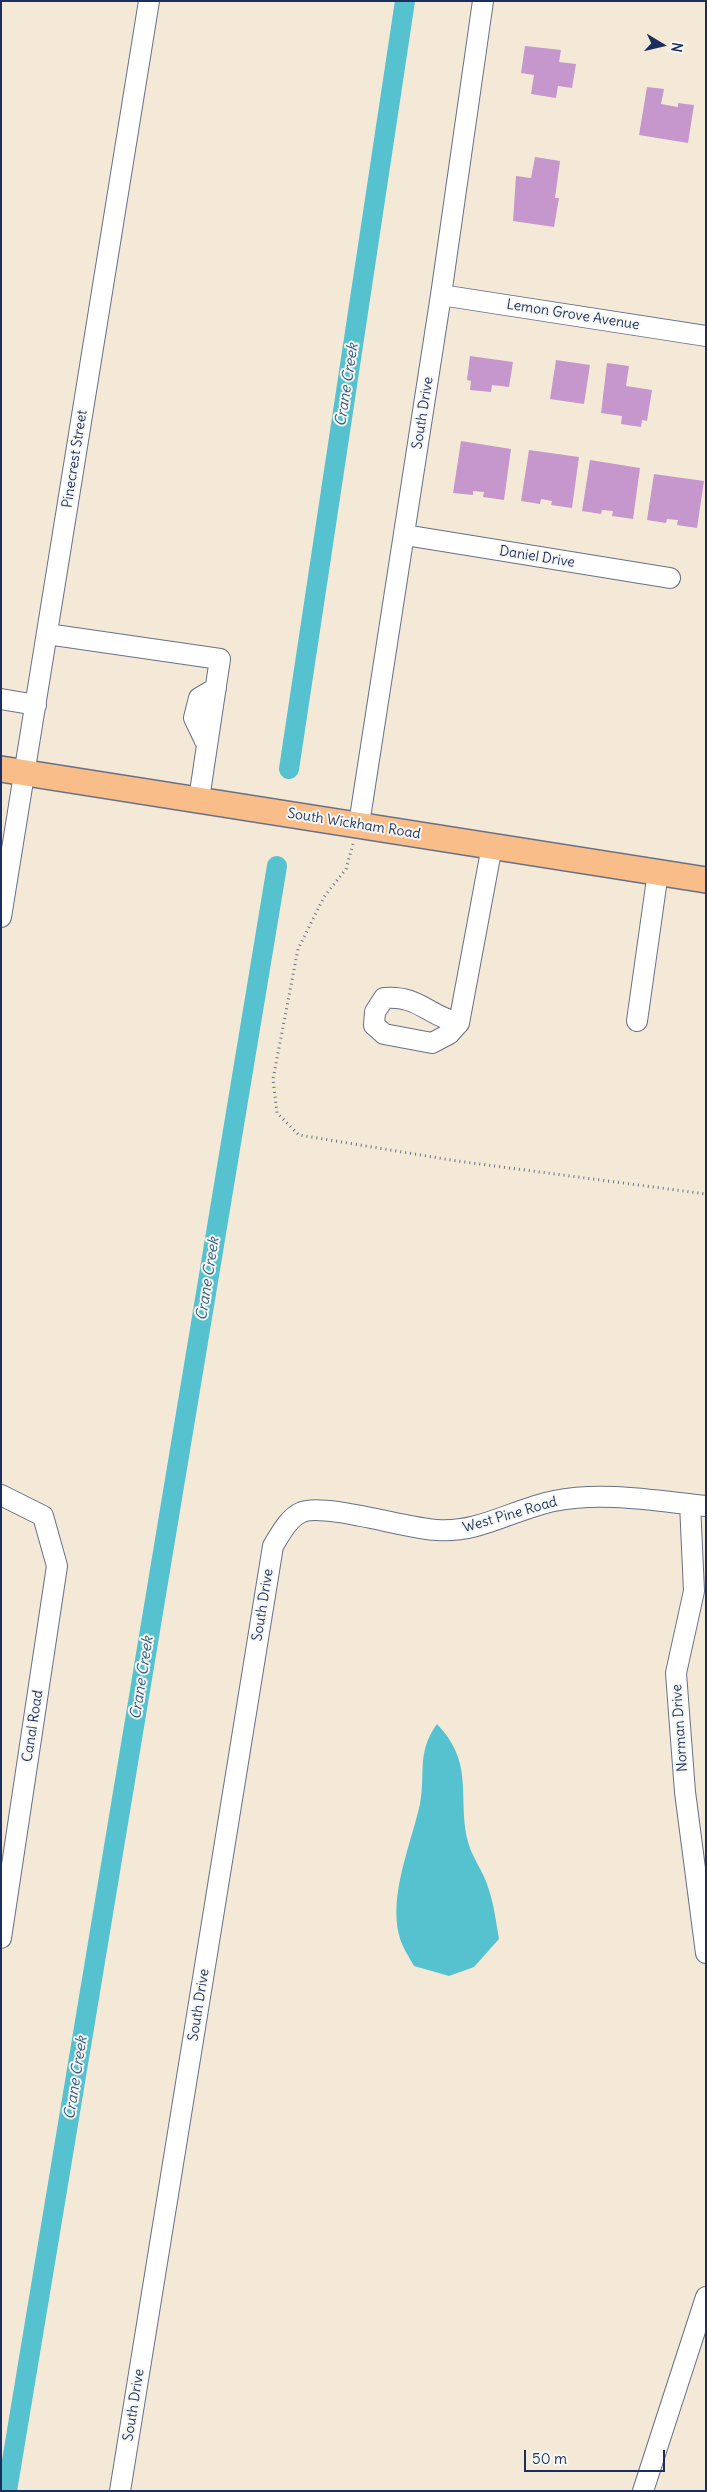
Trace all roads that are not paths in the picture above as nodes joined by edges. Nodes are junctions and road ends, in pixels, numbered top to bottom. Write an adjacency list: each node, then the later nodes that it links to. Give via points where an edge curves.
1 (149, 1): 7 (street, Pinecrest Street)
2 (483, 1): 3 (street, South Drive)
3 (441, 295): 4 (street, Lemon Grove Avenue); 5 (street, South Drive)
4 (706, 336)
5 (405, 535): 6 (street, Daniel Drive); 12 (street, South Drive)
6 (670, 578)
7 (47, 634): 9 (street, Pinecrest Street); 11 (street, via 220,659)
8 (1, 699): 9 (street)
9 (36, 705): 10 (street, Pinecrest Street)
10 (13, 770): 11 (main road, South Wickham Road); 16 (street, Pinecrest Street)
11 (199, 799): 12 (main road, South Wickham Road)
12 (359, 824): 13 (main road, South Wickham Road)
13 (492, 846): 14 (main road, South Wickham Road); 18 (street)
14 (658, 872): 15 (main road, South Wickham Road); 17 (street)
15 (706, 880)
16 (1, 917)
17 (637, 1021)
18 (459, 1024)
19 (1, 1496): 24 (street, Canal Road, via 43,1516 57,1566)
20 (698, 1505): 21 (street, West Pine Road, via 614,1496 554,1501 465,1530 436,1530 328,1512 302,1512); 23 (street, Norman Drive)
21 (288, 1523): 27 (street, South Drive, via 273,1546)
22 (706, 1573): 23 (street)
23 (694, 1591): 25 (street, Norman Drive, via 676,1672 685,1792)
24 (1, 1938)
25 (706, 1952)
26 (706, 2297): 28 (street)
27 (120, 2491)
28 (643, 2491)

